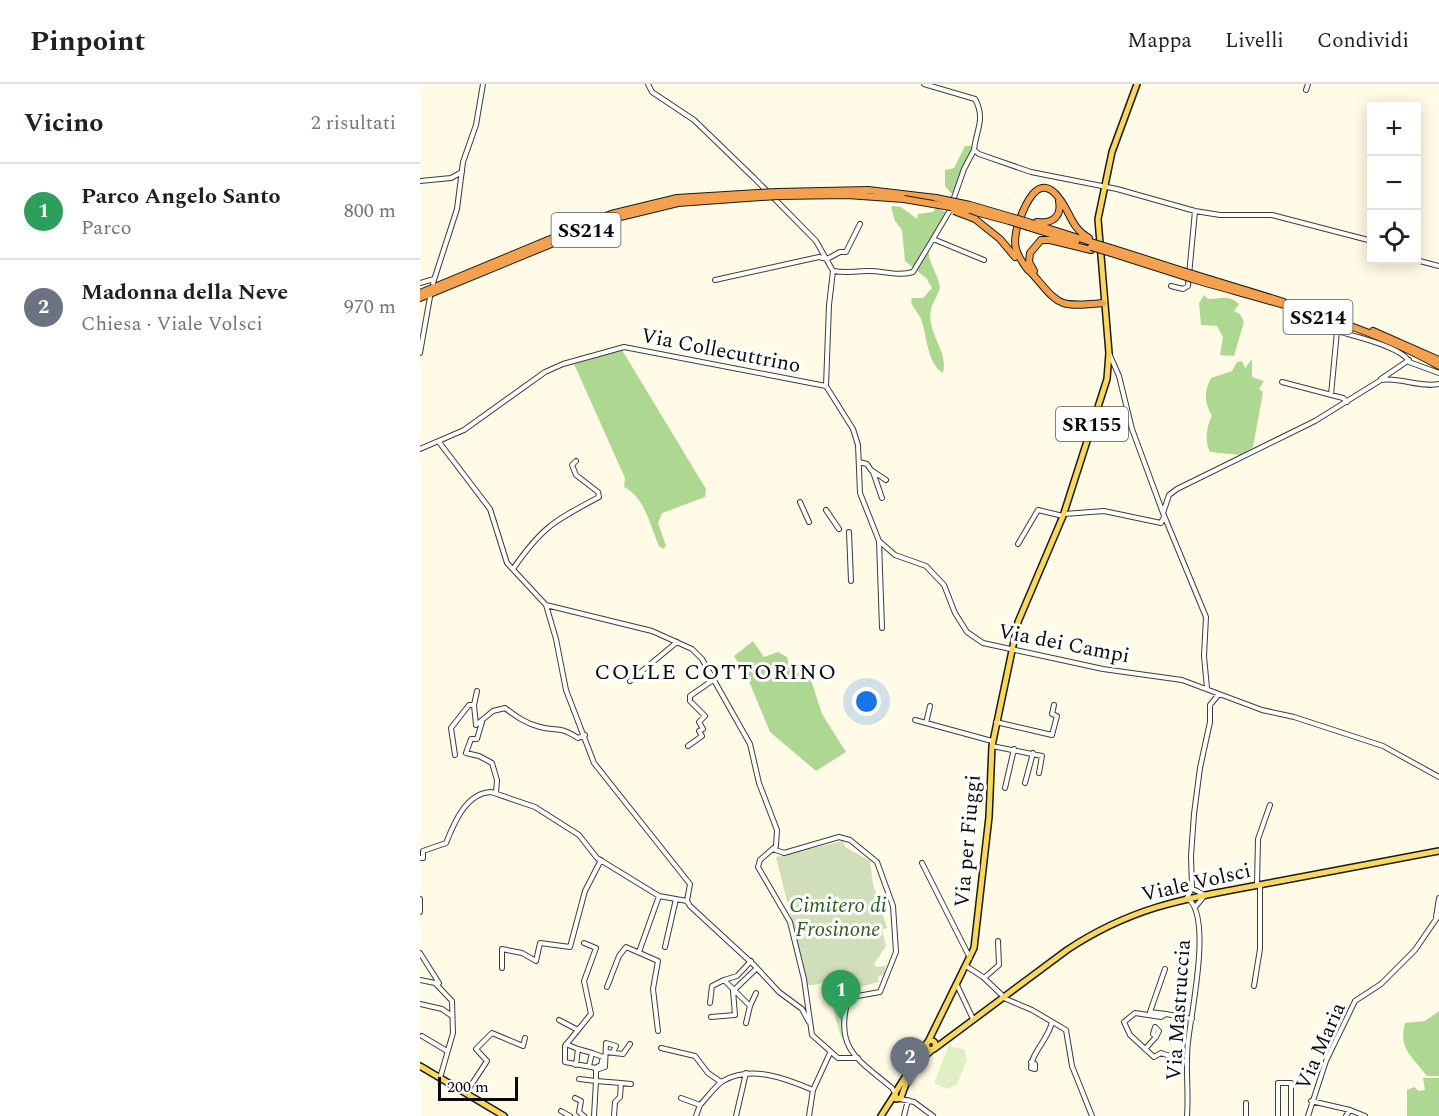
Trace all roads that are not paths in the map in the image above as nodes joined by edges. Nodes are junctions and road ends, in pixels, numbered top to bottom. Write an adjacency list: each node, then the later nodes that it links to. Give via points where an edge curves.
1 (483, 84): 8 (street)
2 (648, 84): 21 (street, via 652,92 694,120 754,178 809,234)
3 (924, 84): 10 (street, via 975,99 981,114 974,150 979,154 1031,172)
4 (1137, 84): 10 (main road, SR155)
5 (1308, 84): 6 (street)
6 (1306, 90)
7 (973, 152): 18 (street, via 949,212)
8 (462, 172): 9 (street, via 451,178); 29 (street, via 457,209 434,281)
9 (420, 181)
10 (1104, 187): 15 (street); 35 (main road, SR155, via 1098,225)
11 (847, 193): 12 (highway, SS214, bridge); 14 (highway, SS214, bridge); 14 (highway, SS214, via 904,194)
12 (760, 195): 32 (highway, SS214, via 677,198 611,214); 34 (highway, SS214, via 678,204 612,219)
13 (1059, 198): 17 (highway, via 1060,210 1053,220); 20 (highway, via 1071,223); 25 (highway, via 1053,191 1039,190 1025,203 1014,247)
14 (935, 201): 17 (highway, SS214, bridge); 25 (highway, bridge, via 975,219)
15 (1195, 211): 19 (street, via 1272,215); 30 (street, via 1188,286)
16 (860, 224): 21 (street, via 848,250)
17 (1028, 224): 20 (highway, SS214)
18 (933, 239): 22 (street); 26 (street, via 913,272 892,275)
19 (1367, 241)
20 (1091, 244): 27 (highway, SS214, bridge); 31 (highway, via 1050,240 1034,245 1029,262)
21 (827, 259): 26 (street); 28 (street, via 819,257)
22 (984, 260)
23 (1421, 261): 24 (street)
24 (1439, 266)
25 (1028, 270): 31 (highway)
26 (833, 271): 45 (street)
27 (1192, 277): 39 (highway, SS214, via 1357,325); 40 (highway, SS214, via 1357,329)
28 (715, 280)
29 (420, 283)
30 (1171, 286)
31 (1048, 291): 35 (highway, via 1064,305)
32 (420, 293)
33 (430, 297): 36 (street)
34 (420, 298)
35 (1103, 303): 37 (main road, SR155)
36 (420, 353)
37 (1109, 353): 57 (main road, SR155, via 1107,379); 58 (street, via 1119,376 1134,437)
38 (1409, 360): 41 (street); 42 (street); 46 (street, via 1379,344 1337,331)
39 (1439, 360)
40 (1439, 366)
41 (1439, 373)
42 (1381, 380): 44 (street); 47 (street)
43 (1282, 382): 46 (street)
44 (1439, 384)
45 (826, 386): 48 (street, Via Collecuttrino, via 624,347 545,372 477,422); 51 (street, via 853,429)
46 (1330, 395): 47 (street)
47 (1347, 402): 58 (street, via 1177,489 1169,495)
48 (439, 442): 49 (street, Via Collecuttrino); 64 (street, via 487,504 503,557)
49 (420, 449)
50 (576, 461): 64 (street, via 572,465 574,471 599,497 549,524)
51 (859, 462): 52 (street); 62 (street, via 860,493)
52 (873, 471): 53 (street); 54 (street)
53 (886, 480)
54 (882, 498)
55 (800, 502): 59 (street)
56 (826, 510): 60 (street)
57 (1063, 515): 58 (street, via 1104,511 1161,523); 63 (street, via 1036,511); 69 (main road, SR155, via 1018,622)
58 (1164, 515): 72 (street, via 1206,617)
59 (809, 522)
60 (839, 530)
61 (849, 532): 65 (street)
62 (879, 541): 67 (street); 69 (street, Via dei Campi, via 895,555 926,566 944,585 967,632 983,643)
63 (1018, 544)
64 (513, 569): 66 (street)
65 (851, 581)
66 (546, 605): 68 (street, via 611,619); 82 (street, via 566,690)
67 (882, 628)
68 (677, 642): 70 (street, via 699,655); 71 (street)
69 (1011, 651): 72 (street, Via dei Campi, via 1151,674); 80 (main road, Via per Fiuggi / SR155)
70 (714, 680): 84 (street, via 690,696 705,716 699,722 702,736); 94 (street, via 750,742 759,783 777,830)
71 (630, 681)
72 (1207, 688): 74 (street, Via dei Campi)
73 (477, 691): 75 (street)
74 (1220, 694): 89 (street, Via dei Campi, via 1383,746); 103 (street, Via Mastruccia, via 1210,705 1200,768 1191,856)
75 (474, 705): 79 (street, via 476,725); 87 (street, via 469,705 451,728)
76 (1054, 705): 80 (street, via 1052,714 1058,716 1053,735)
77 (930, 706): 81 (street)
78 (915, 720): 81 (street)
79 (482, 721): 82 (street, via 493,711 506,708 538,727 560,728 578,738); 92 (street, via 477,739 471,739 466,753 492,763)
80 (996, 722): 83 (main road, Via per Fiuggi / SR155)
81 (926, 723): 83 (street)
82 (585, 735): 107 (street, via 599,770 690,884)
83 (992, 743): 85 (street); 115 (main road, Via per Fiuggi / SR155, via 989,817)
84 (688, 746)
85 (1014, 749): 86 (street); 91 (street)
86 (1033, 753): 88 (street, via 1042,756); 90 (street)
87 (455, 755)
88 (1039, 773)
89 (1439, 777)
90 (1025, 783)
91 (1005, 788)
92 (496, 793): 98 (street, via 475,797 456,817 446,843 423,851); 99 (street, via 533,805 566,825)
93 (1270, 805): 101 (street, via 1258,839)
94 (777, 843): 95 (street); 96 (street)
95 (772, 849): 96 (street); 145 (street, via 758,867 789,922 804,979)
96 (778, 850): 137 (street, via 784,853 845,838 877,862 893,906 895,957 880,992 852,997)
97 (1439, 851): 101 (main road, Viale Volsci)
98 (420, 858)
99 (601, 860): 102 (street); 118 (street, via 585,891 570,946 540,943 536,961 502,949)
100 (922, 863): 115 (street)
101 (1259, 885): 103 (main road, Viale Volsci); 126 (street, via 1260,949)
102 (659, 896): 106 (street); 113 (street)
103 (1194, 896): 128 (main road, Viale Volsci, via 1135,912 1089,935); 143 (street, Via Mastruccia, via 1199,931)
104 (1439, 898): 109 (street)
105 (420, 899): 108 (street)
106 (676, 899): 107 (street); 112 (street)
107 (687, 902): 116 (street)
108 (420, 912)
109 (1438, 916): 185 (street, Via Maria, via 1415,950 1381,984 1355,1001)
110 (998, 941): 121 (street, via 999,965)
111 (584, 943): 148 (street, via 596,948 584,981 591,1014)
112 (665, 947)
113 (639, 952): 127 (street, via 630,947 624,949); 149 (street, via 658,961 653,989)
114 (420, 953): 129 (street)
115 (970, 958): 117 (main road, Via per Fiuggi / SR155)
116 (751, 961): 119 (street); 123 (street, via 737,976)
117 (966, 966): 121 (street); 124 (main road, Via per Fiuggi / SR155)
118 (502, 968)
119 (757, 968): 130 (street); 145 (street, via 802,1009)
120 (1165, 969): 139 (street, via 1150,1012)
121 (984, 978): 132 (street)
122 (420, 981): 129 (street, via 431,981)
123 (724, 981): 130 (street); 135 (street, via 712,986)
124 (957, 985): 142 (street); 155 (main road, Via per Fiuggi / SR155)
125 (837, 986): 137 (street)
126 (1254, 986)
127 (607, 987)
128 (1014, 989): 132 (main road, Viale Volsci); 134 (street)
129 (444, 991): 140 (street, via 452,1001)
130 (733, 991): 138 (street); 141 (street, via 735,1015)
131 (756, 993): 138 (street)
132 (1000, 993): 133 (main road, Viale Volsci); 134 (street)
133 (998, 1001): 134 (street); 142 (main road, Viale Volsci)
134 (1013, 1002): 146 (street)
135 (710, 1003)
136 (420, 1004): 140 (street, via 442,1009)
137 (846, 1005): 164 (street, via 845,1042)
138 (750, 1006): 147 (street)
139 (1166, 1014): 143 (street); 158 (street, via 1161,1017 1135,1012 1124,1022 1126,1030)
140 (453, 1017): 159 (street)
141 (711, 1017)
142 (973, 1019): 155 (main road, Viale Volsci)
143 (1192, 1019): 166 (street, Via Mastruccia)
144 (559, 1020): 148 (street)
145 (809, 1022): 163 (street, via 815,1040)
146 (1052, 1022): 165 (street); 203 (street, via 1068,1033 1070,1060)
147 (747, 1023)
148 (578, 1030): 153 (street)
149 (658, 1031)
150 (422, 1036): 159 (street)
151 (1156, 1037): 158 (street)
152 (525, 1038): 181 (street, via 523,1046 492,1033 485,1038 476,1049 487,1061)
153 (566, 1044): 157 (street); 167 (street, via 565,1062)
154 (630, 1044): 161 (street, via 623,1054)
155 (931, 1045): 179 (main road, Viale Volsci)
156 (661, 1048): 175 (street, via 695,1056)
157 (578, 1049): 162 (street); 167 (street)
158 (1145, 1049): 166 (street, via 1154,1057 1161,1053)
159 (447, 1051): 172 (street)
160 (606, 1052): 161 (street); 161 (street, via 609,1043 616,1046); 170 (street, via 605,1067)
161 (613, 1052)
162 (592, 1053): 169 (street); 170 (street, via 603,1056)
163 (830, 1053): 164 (street, via 841,1059); 180 (street)
164 (858, 1058): 178 (street)
165 (1031, 1062)
166 (1187, 1062): 204 (street, Via Mastruccia)
167 (576, 1065): 169 (street)
168 (420, 1066): 172 (main road)
169 (589, 1066): 170 (street)
170 (596, 1069): 174 (street)
171 (746, 1072): 175 (street); 180 (street, via 788,1079); 198 (street)
172 (440, 1078): 181 (main road)
173 (579, 1079): 174 (street)
174 (596, 1081): 176 (street); 195 (street)
175 (721, 1082): 187 (street)
176 (621, 1083): 177 (street); 196 (street)
177 (631, 1084)
178 (890, 1086): 179 (street); 184 (street)
179 (902, 1086): 184 (main road, Viale Volsci); 184 (street)
180 (813, 1089): 199 (street)
181 (466, 1093): 191 (main road)
182 (575, 1098): 190 (street, via 581,1101)
183 (681, 1098): 187 (street)
184 (902, 1099): 200 (main road, via 887,1107); 201 (street); 202 (street)
185 (1311, 1101): 188 (street); 208 (street, Via Maria)
186 (1246, 1103): 205 (street)
187 (700, 1105): 197 (street)
188 (1350, 1110): 209 (street); 210 (street)
189 (561, 1111): 192 (street)
190 (579, 1112): 193 (street); 194 (street)
191 (504, 1116)
192 (570, 1116)
193 (575, 1116)
194 (584, 1116)
195 (594, 1116)
196 (614, 1116)
197 (696, 1116)
198 (736, 1116)
199 (808, 1116)
200 (881, 1116)
201 (904, 1116)
202 (933, 1116)
203 (1092, 1116)
204 (1187, 1116)
205 (1246, 1116)
206 (1278, 1116): 207 (street, via 1278,1083 1291,1083)
207 (1291, 1116)
208 (1308, 1116)
209 (1346, 1116)
210 (1365, 1116)

